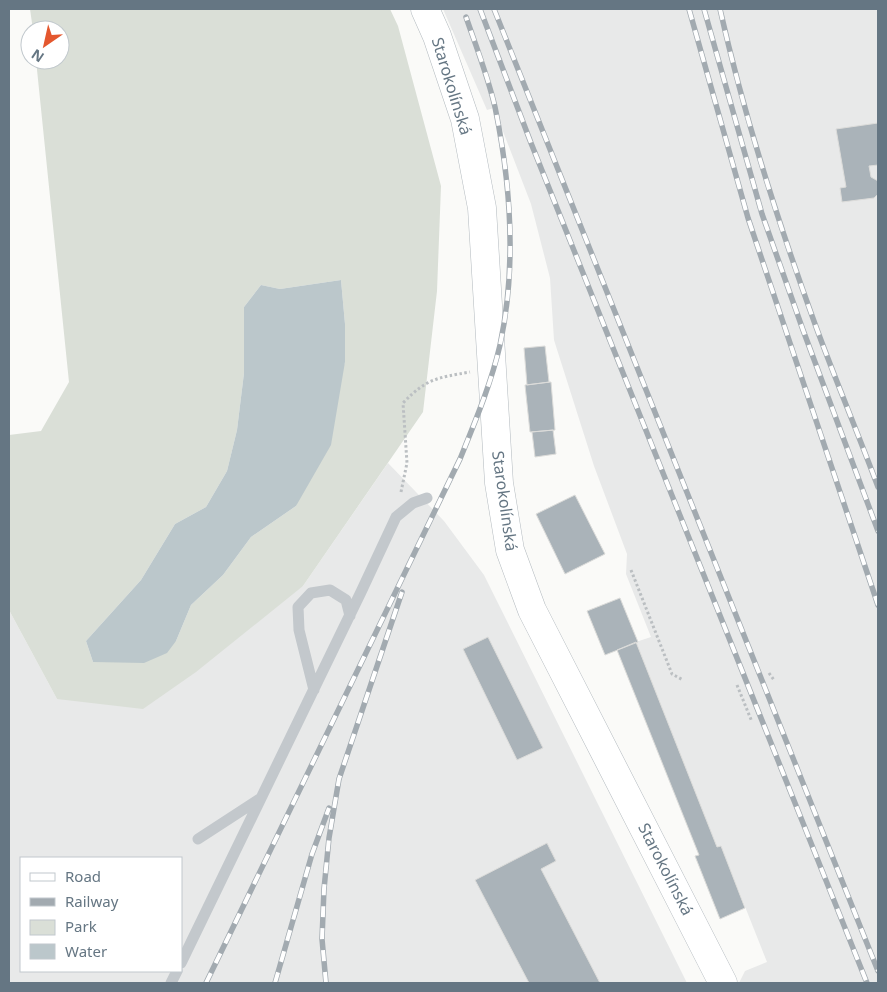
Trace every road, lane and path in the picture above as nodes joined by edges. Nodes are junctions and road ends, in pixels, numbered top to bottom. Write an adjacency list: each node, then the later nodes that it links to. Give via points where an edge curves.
1 (425, 9): 2 (street, Starokolínská, via 467,129 482,208)
2 (492, 369): 4 (path, via 434,378 416,389 403,403 407,463); 16 (street, Starokolínská, via 499,483 509,540 532,610)
3 (427, 498): 4 (lane, via 413,502)
4 (396, 517): 6 (lane)
5 (631, 570): 8 (path, via 672,674)
6 (350, 616): 11 (lane); 11 (lane, via 346,600 330,590 311,593 298,607 299,630)
7 (769, 673): 9 (path)
8 (683, 680)
9 (774, 680)
10 (737, 685): 12 (path)
11 (314, 690): 13 (lane)
12 (752, 722)
13 (262, 797): 14 (lane); 15 (lane)
14 (198, 838)
15 (182, 961)
16 (723, 983)

